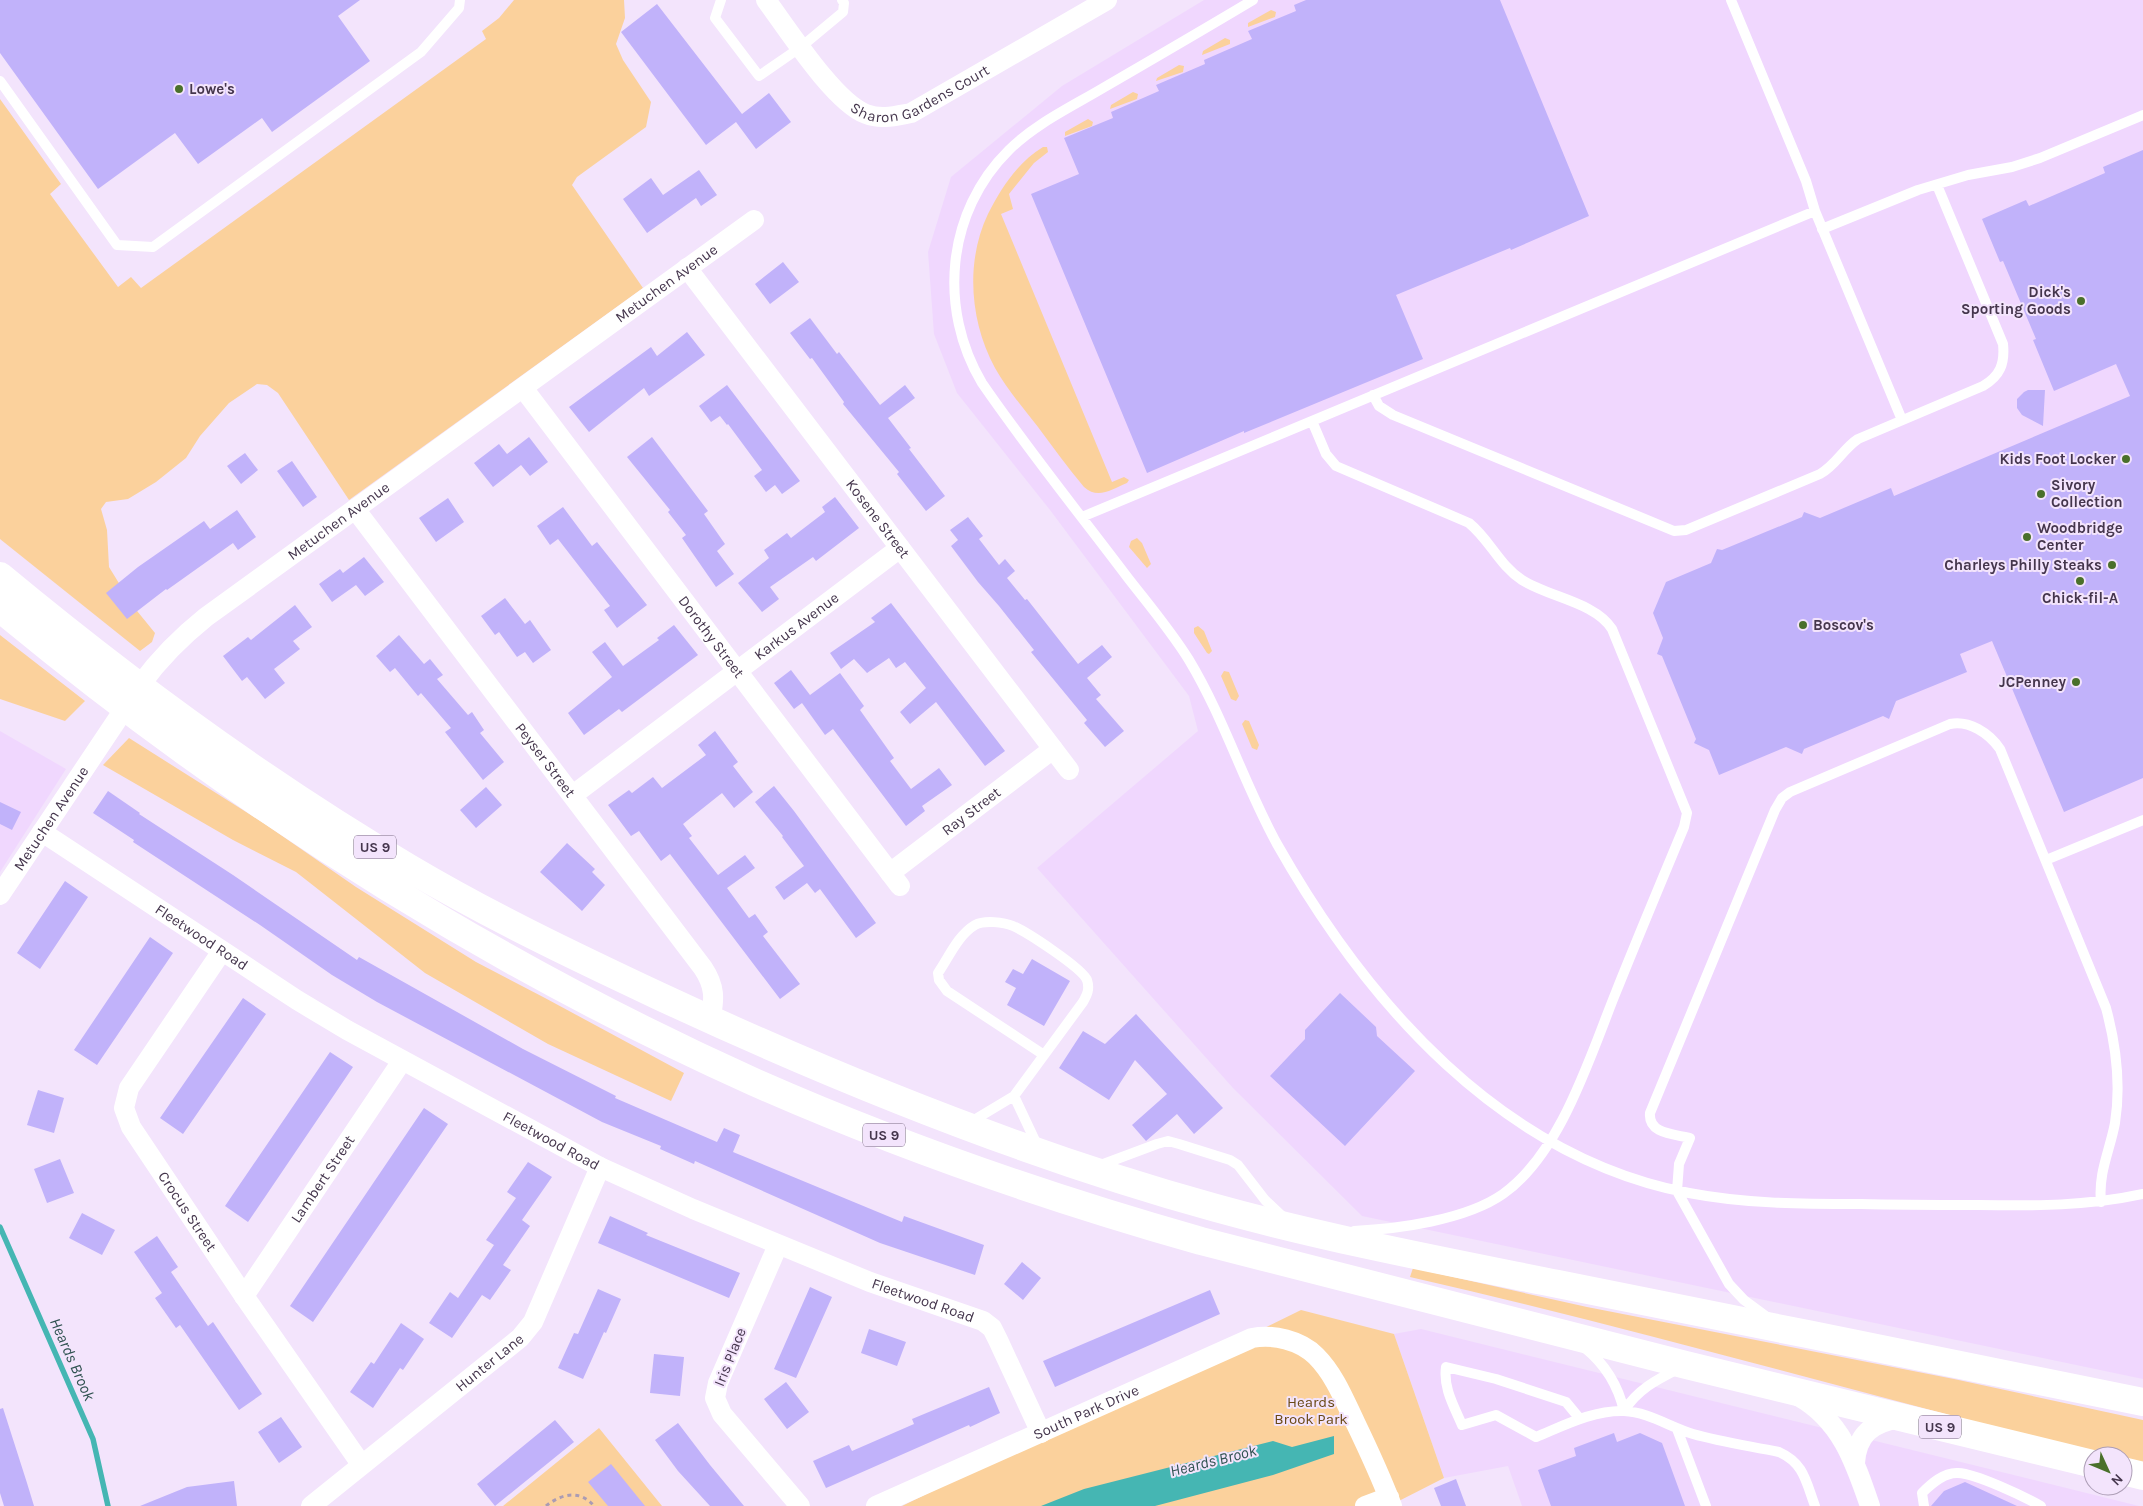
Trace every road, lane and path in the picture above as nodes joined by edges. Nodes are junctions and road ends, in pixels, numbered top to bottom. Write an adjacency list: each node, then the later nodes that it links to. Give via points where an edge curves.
1 (460, 0): 9 (lane, via 459,8 421,52 153,246 117,245)
2 (721, 0): 8 (lane, via 714,18 759,76)
3 (766, 0): 8 (street, Sharon Gardens Court)
4 (842, 0): 8 (lane, via 842,12)
5 (1107, 0): 8 (street, Sharon Gardens Court, via 911,113 886,118 865,114 844,101)
6 (1253, 0): 21 (lane, via 1027,134 987,174 963,225 953,282 957,320 968,358 989,394)
7 (1731, 0): 12 (lane, via 1806,181)
8 (801, 47)
9 (0, 81)
10 (2143, 115): 11 (lane, via 2033,160)
11 (1937, 185): 14 (lane); 18 (lane, via 2000,338 2004,352 2002,367 1995,379 1983,386)
12 (1815, 211): 14 (lane); 17 (lane)
13 (754, 220): 15 (street, Metuchen Avenue)
14 (1822, 229): 18 (lane)
15 (687, 268): 16 (street, Metuchen Avenue); 22 (street, Kosene Street)
16 (522, 388): 20 (street, Metuchen Avenue); 26 (street, Dorothy Street)
17 (1373, 395): 18 (lane, via 1379,406 1393,415 1678,532 1820,474 1858,439); 19 (lane)
18 (1902, 420)
19 (1312, 421): 21 (lane); 42 (lane, via 1326,454 1336,466 1469,524 1516,576 1605,619 1612,629 1686,809 1684,827 1565,1115)
20 (356, 509): 30 (street, Peyser Street); 32 (street, Metuchen Avenue, via 177,641 153,668)
21 (1082, 517): 42 (lane, via 1190,662 1279,846 1320,914 1352,958 1390,1008 1428,1049 1499,1109)
22 (900, 548): 26 (street, Karkus Avenue); 28 (street, Kosene Street)
23 (0, 576): 25 (highway, US 9)
24 (0, 608): 25 (highway, US 9)
25 (96, 669): 27 (highway, US 9)
26 (737, 671): 30 (street, Karkus Avenue); 34 (street, Dorothy Street)
27 (165, 720): 37 (highway, US 9, via 408,868 528,933); 53 (highway, US 9, via 337,855 452,927 631,1023 808,1105 1007,1181 1136,1223 1267,1260)
28 (1053, 749): 29 (street, Kosene Street); 34 (street, Ray Street)
29 (1069, 770)
30 (573, 795): 37 (street, Peyser Street, via 710,977 714,996)
31 (2143, 820): 33 (lane)
32 (42, 832): 35 (street, Metuchen Avenue); 36 (street, Fleetwood Road)
33 (2046, 860): 46 (lane, via 1995,742 1987,734 1962,724 1946,726 1782,798 1650,1113 1650,1122 1655,1128 1690,1138 1680,1164); 48 (lane, via 2098,985 2112,1032 2116,1108 2101,1173)
34 (895, 879)
35 (0, 895)
36 (222, 951): 39 (street, Fleetwood Road, via 297,1000); 51 (street, Crocus Street, via 129,1088 124,1108 131,1127)
37 (710, 1020): 41 (highway, US 9)
38 (1044, 1055): 38 (lane, via 1083,1002 1088,991 1087,980 1077,966 1013,926 994,922 977,924 962,935 938,973 939,980 947,991); 40 (lane)
39 (402, 1061): 44 (street, Fleetwood Road); 51 (street, Lambert Street)
40 (1014, 1096): 41 (lane); 43 (lane)
41 (965, 1126): 43 (highway, US 9)
42 (1550, 1142): 46 (lane, via 1608,1168); 49 (lane, via 1511,1188 1478,1208 1445,1218 1383,1228)
43 (1040, 1152): 45 (highway, US 9)
44 (600, 1168): 50 (street, Fleetwood Road); 66 (street, Hunter Lane, via 533,1322 520,1338)
45 (1090, 1170): 49 (highway, US 9, via 1217,1208); 49 (lane, via 1157,1144 1168,1141 1180,1144 1230,1160 1286,1219)
46 (1677, 1191): 48 (lane, via 1786,1203 2050,1206); 52 (lane, via 1729,1284 1748,1304)
47 (2143, 1194): 48 (lane)
48 (2101, 1202)
49 (1314, 1232): 52 (highway, US 9)
50 (778, 1245): 63 (street, Fleetwood Road, via 870,1282 983,1320 992,1328); 71 (street, Iris Place, via 718,1383 715,1398 722,1414)
51 (244, 1296): 66 (street, Crocus Street)
52 (1788, 1332): 55 (highway, US 9)
53 (1564, 1333): 54 (highway, US 9); 59 (lane, via 1595,1356 1605,1368 1619,1391)
54 (1686, 1364): 57 (highway, US 9); 59 (lane, via 1643,1388)
55 (2025, 1379): 56 (highway, via 2115,1378); 58 (highway, US 9)
56 (2143, 1384)
57 (1788, 1390): 60 (highway, US 9); 65 (street, via 1825,1417 1843,1439)
58 (2143, 1402)
59 (1624, 1411): 61 (lane); 62 (lane, via 1644,1415)
60 (1902, 1418): 64 (highway, US 9); 65 (street, via 1886,1420 1869,1430 1858,1445)
61 (1580, 1419): 61 (lane, via 1536,1437 1496,1415 1462,1426 1444,1379 1446,1367 1566,1402)
62 (1677, 1429): 74 (lane); 75 (lane, via 1791,1457 1804,1475)
63 (1041, 1433): 67 (street, South Park Drive, via 1252,1338 1266,1335 1297,1344 1315,1355 1332,1375); 72 (street, South Park Drive)
64 (2083, 1462)
65 (1855, 1463): 76 (street)
66 (361, 1464): 68 (street, Hunter Lane)
67 (1390, 1501): 73 (street)
68 (311, 1506)
69 (546, 1506): 70 (path, via 557,1497 574,1495)
70 (594, 1506)
71 (800, 1506)
72 (876, 1506)
73 (1364, 1506)
74 (1706, 1506)
75 (1815, 1506)
76 (1870, 1506)
77 (1924, 1506): 78 (lane, via 1922,1493 1934,1480 1957,1472 2020,1494)
78 (2041, 1506)

